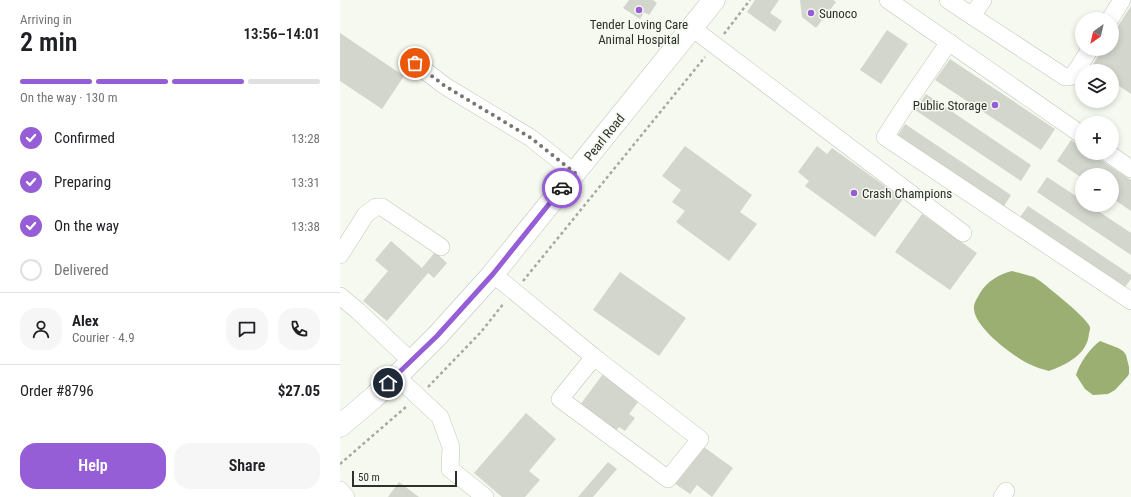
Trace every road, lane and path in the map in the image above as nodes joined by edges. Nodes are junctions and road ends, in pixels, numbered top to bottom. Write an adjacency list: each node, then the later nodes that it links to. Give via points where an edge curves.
1 (714, 0): 8 (main road, Pearl Road)
2 (750, 0): 10 (path)
3 (888, 0): 9 (lane)
4 (948, 0): 6 (lane)
5 (1122, 0): 7 (lane)
6 (977, 8): 11 (lane, via 1065,77 1073,76)
7 (1114, 12)
8 (692, 28): 10 (lane); 16 (main road, Pearl Road)
9 (949, 42): 13 (lane); 23 (lane, via 885,137)
10 (715, 46): 17 (lane); 21 (path)
11 (1086, 56)
12 (415, 63): 16 (lane, via 445,86 531,138)
13 (1075, 130)
14 (1118, 160): 15 (lane)
15 (1131, 169)
16 (575, 173): 20 (main road, Pearl Road)
17 (963, 233)
18 (441, 246): 19 (lane, via 382,207 376,207 366,214)
19 (340, 255)
20 (493, 274): 21 (lane); 25 (main road, Pearl Road)
21 (514, 291): 24 (lane); 26 (path, via 481,332)
22 (340, 296): 25 (lane, via 358,311)
23 (1131, 301)
24 (594, 357): 24 (lane, via 560,400 668,479 700,439)
25 (404, 368): 26 (lane); 27 (main road, Pearl Road)
26 (418, 396): 28 (path); 31 (lane, via 440,417 451,447 450,469)
27 (340, 426)
28 (340, 464)
29 (340, 490): 30 (lane)
30 (346, 497)
31 (485, 497)

